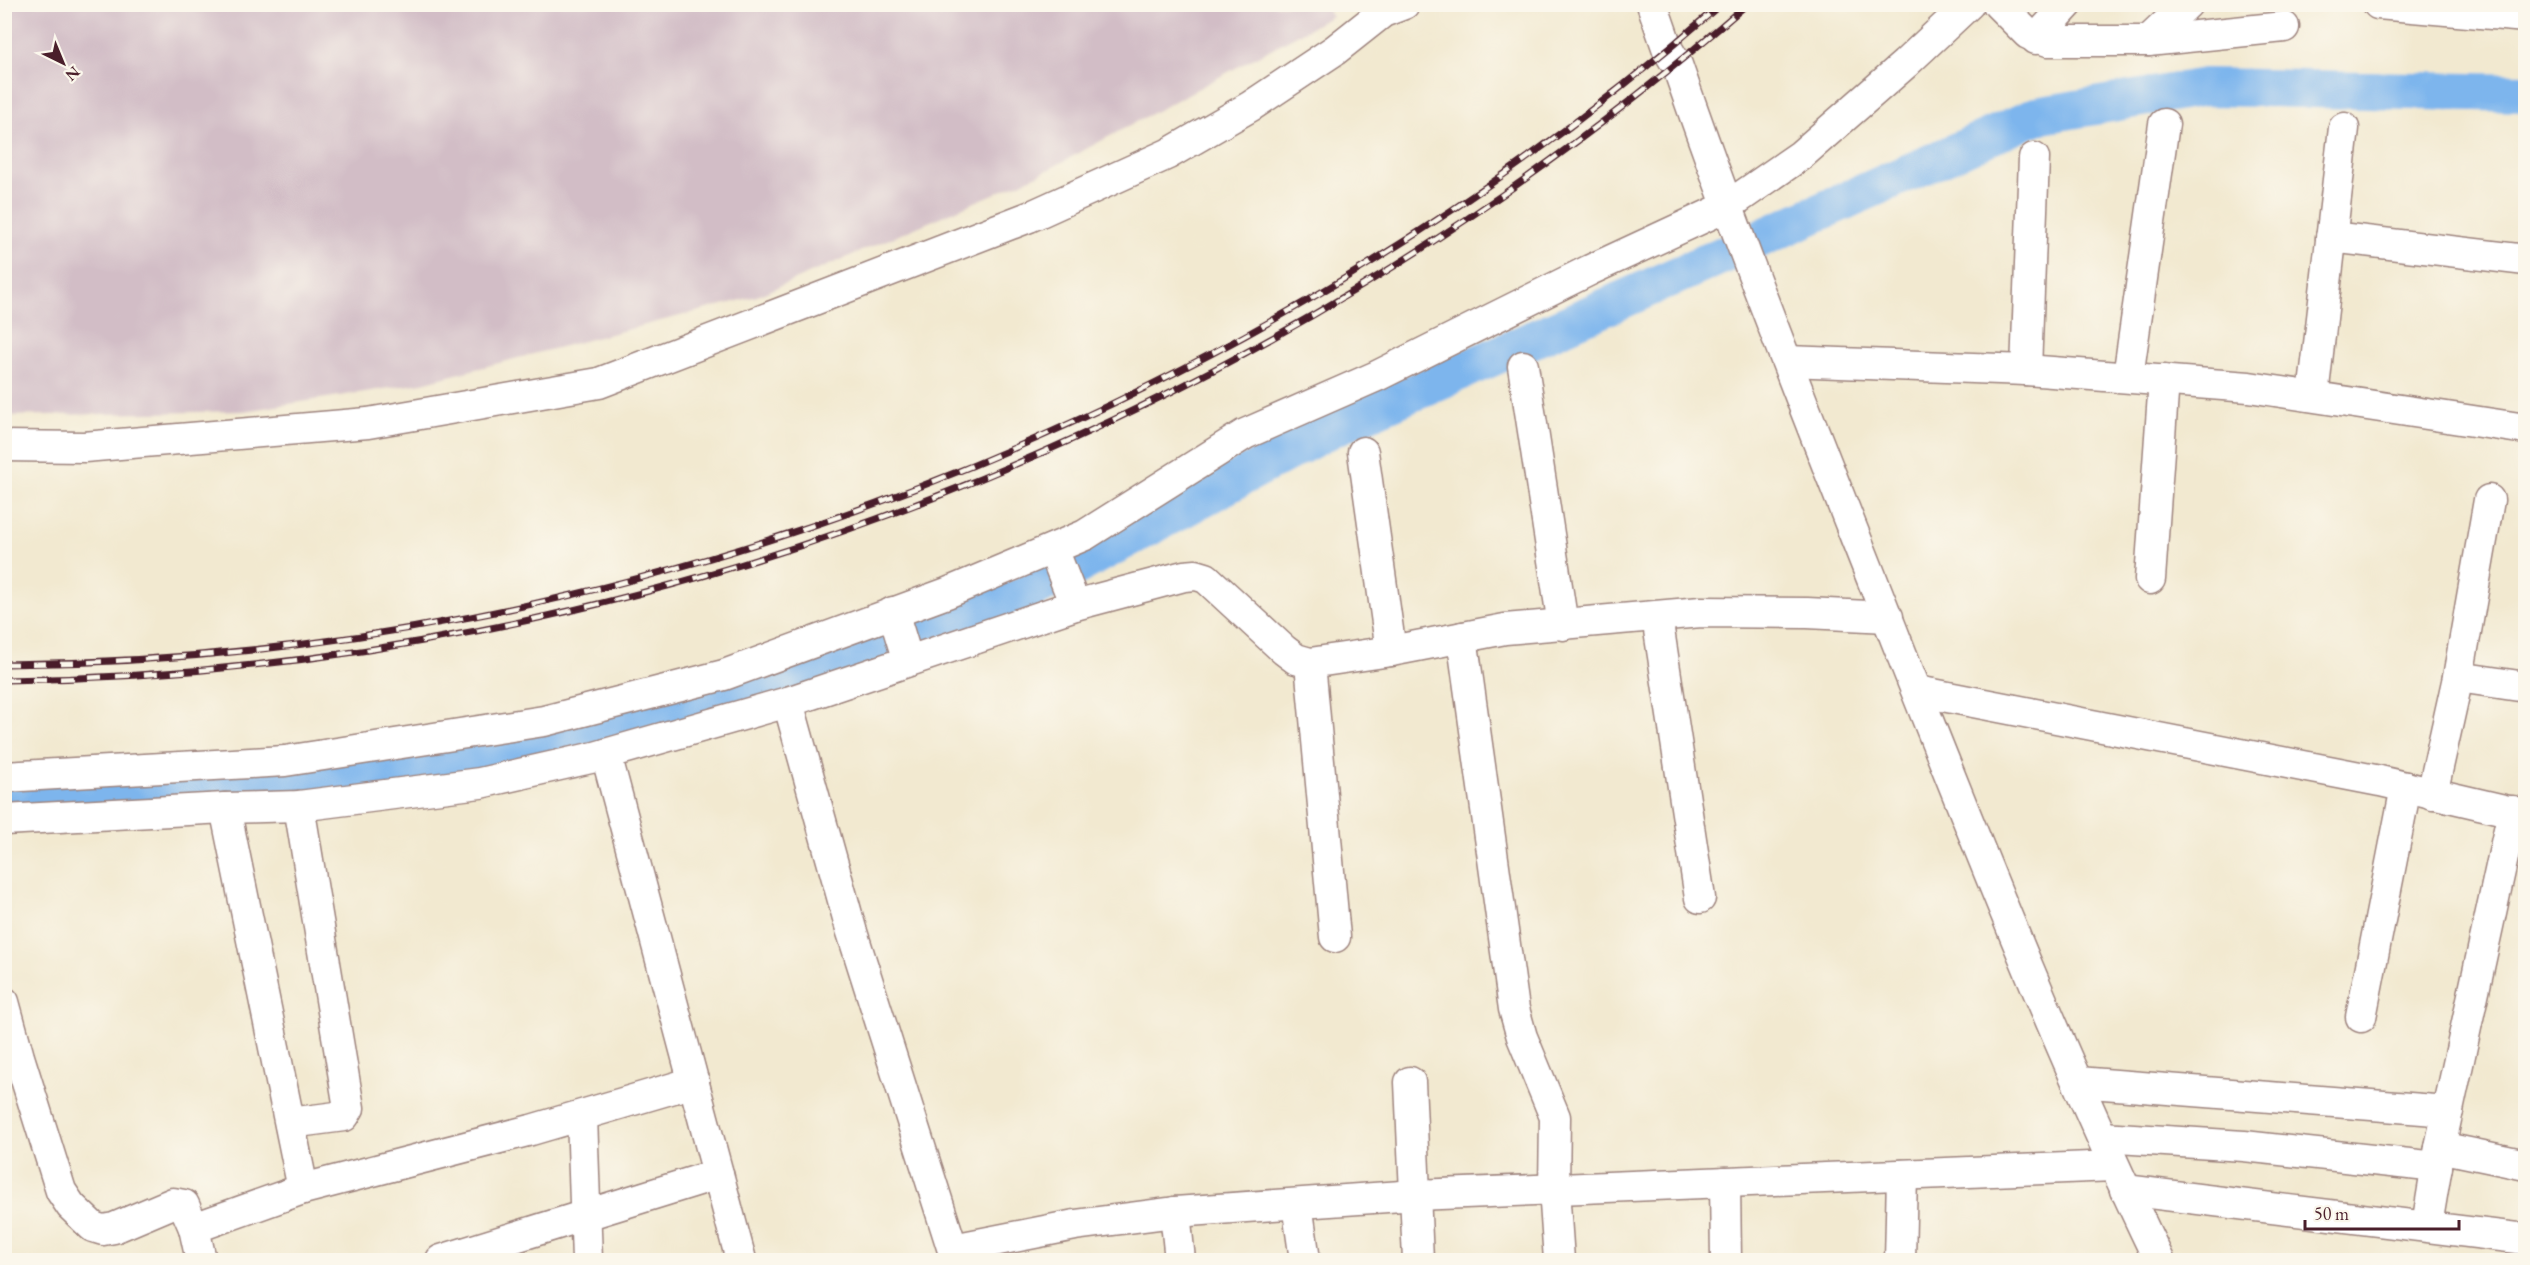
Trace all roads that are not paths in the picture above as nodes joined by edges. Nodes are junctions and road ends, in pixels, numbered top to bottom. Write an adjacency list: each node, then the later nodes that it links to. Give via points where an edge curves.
1 (1652, 4): 15 (street)
2 (1969, 4): 15 (street)
3 (1998, 4): 10 (street)
4 (2068, 4): 10 (street)
5 (2187, 4): 11 (street)
6 (2378, 4): 8 (street)
7 (1388, 7): 25 (street, via 1335,50 1251,106 1168,154 1029,216 599,383 368,423 84,447)
8 (2526, 17)
9 (2284, 27): 11 (street)
10 (2036, 39): 11 (street)
11 (2148, 41)
12 (2163, 124): 21 (street)
13 (2344, 128): 16 (street)
14 (2034, 158): 20 (street)
15 (1729, 215): 18 (street); 28 (street, via 1599,265 1377,376 1245,434 1085,535)
16 (2331, 237): 17 (street); 23 (street)
17 (2526, 260)
18 (1787, 361): 20 (street); 33 (street)
19 (1523, 366): 34 (street)
20 (2026, 370): 21 (street)
21 (2128, 377): 22 (street)
22 (2164, 380): 23 (street); 29 (street)
23 (2313, 396): 24 (street)
24 (2526, 429)
25 (4, 446)
26 (1363, 452): 36 (street)
27 (2489, 500): 39 (street)
28 (1053, 549): 30 (street); 31 (street)
29 (2150, 579)
30 (1075, 605): 37 (street); 38 (street, via 1196,575 1218,588 1284,650)
31 (893, 612): 37 (street); 42 (street, via 724,675)
32 (1657, 617): 33 (street, via 1701,612); 34 (street); 52 (street)
33 (1888, 617): 41 (street)
34 (1563, 625): 35 (street)
35 (1462, 637): 36 (street); 70 (street, via 1514,1008 1554,1117)
36 (1391, 651): 38 (street)
37 (908, 661): 43 (street)
38 (1310, 663): 53 (street)
39 (2458, 677): 40 (street); 47 (street)
40 (2526, 687)
41 (1917, 691): 47 (street); 58 (street, via 1993,884)
42 (646, 695): 44 (street); 46 (street, via 544,721 285,761)
43 (788, 702): 44 (street); 78 (street, via 851,928)
44 (661, 738): 45 (street)
45 (606, 754): 48 (street, via 480,783); 56 (street)
46 (4, 777)
47 (2419, 790): 50 (street); 55 (street)
48 (299, 806): 49 (street); 61 (street, via 349,1108 344,1116)
49 (225, 808): 51 (street); 61 (street)
50 (2519, 813): 59 (street)
51 (4, 820)
52 (1700, 898)
53 (1335, 937)
54 (4, 1002): 76 (street, via 65,1199 98,1229 114,1228 178,1202 184,1205)
55 (2361, 1017)
56 (694, 1082): 60 (street); 65 (street)
57 (1410, 1082): 71 (street)
58 (2078, 1082): 59 (street); 62 (street)
59 (2448, 1111): 63 (street)
60 (582, 1116): 69 (street); 74 (street)
61 (290, 1123): 69 (street)
62 (2102, 1137): 63 (street); 67 (street)
63 (2439, 1157): 64 (street); 75 (street)
64 (2526, 1165)
65 (718, 1174): 74 (street); 82 (street)
66 (1902, 1175): 67 (street); 68 (street); 88 (street)
67 (2120, 1178): 75 (street); 89 (street)
68 (1725, 1182): 70 (street); 87 (street)
69 (303, 1189): 76 (street)
70 (1554, 1189): 71 (street); 86 (street)
71 (1416, 1195): 72 (street); 85 (street)
72 (1298, 1204): 73 (street); 84 (street)
73 (1175, 1212): 78 (street, via 1075,1224); 83 (street)
74 (585, 1216): 80 (street); 81 (street)
75 (2427, 1225): 77 (street)
76 (194, 1228): 79 (street)
77 (2526, 1239)
78 (955, 1255)
79 (201, 1260)
80 (441, 1260)
81 (587, 1260)
82 (741, 1260)
83 (1180, 1260)
84 (1305, 1260)
85 (1419, 1260)
86 (1559, 1260)
87 (1726, 1260)
88 (1900, 1260)
89 (2159, 1260)

